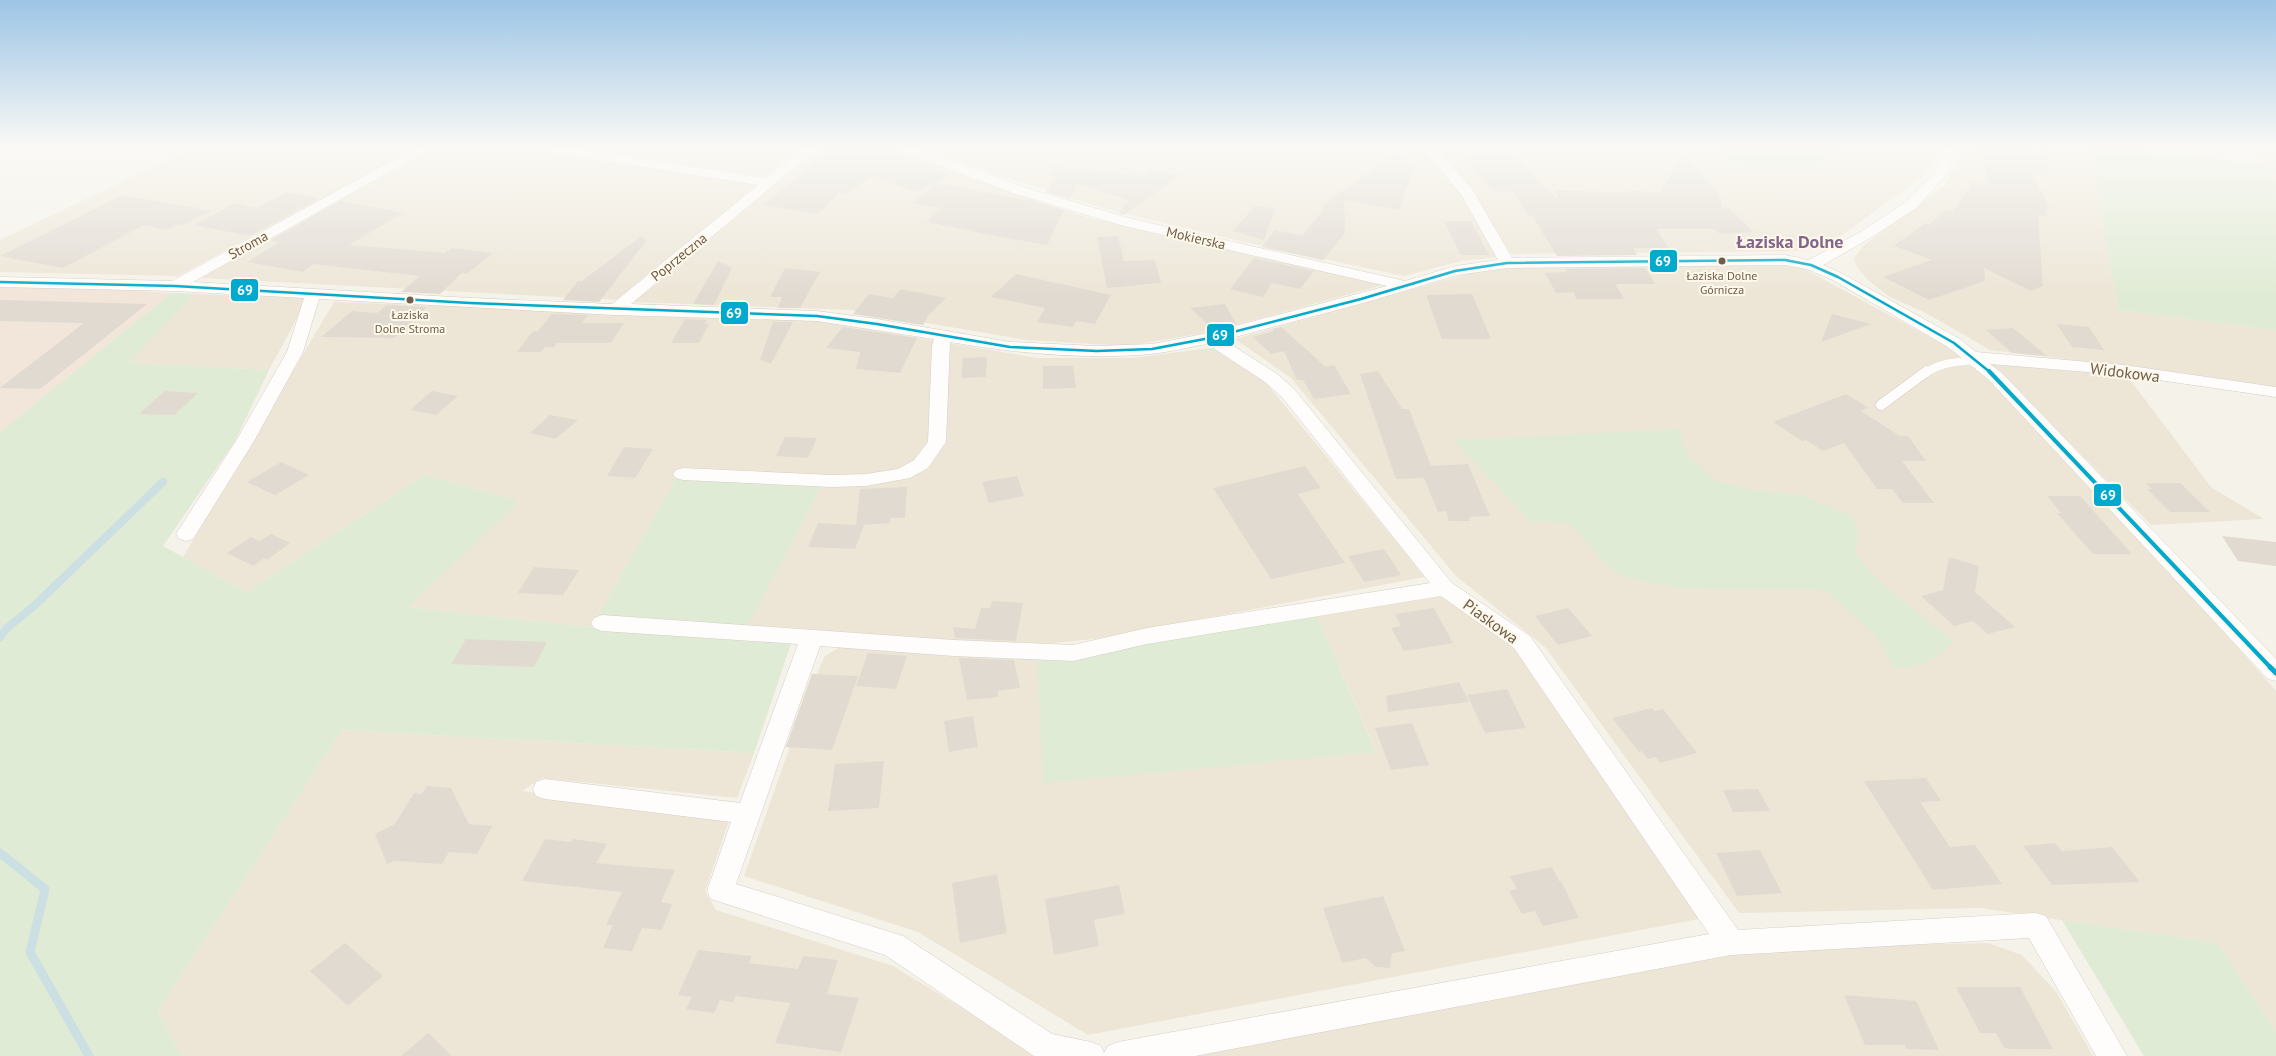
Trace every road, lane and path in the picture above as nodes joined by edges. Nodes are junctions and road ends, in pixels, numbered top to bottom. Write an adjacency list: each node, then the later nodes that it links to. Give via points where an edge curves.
1 (337, 196): 9 (street, Stroma)
2 (753, 196): 12 (street, Poprzeczna)
3 (1039, 196): 10 (street, Mokierska, via 1129,223)
4 (1469, 196): 6 (street)
5 (1919, 196): 7 (street, via 1867,234)
6 (1507, 263): 7 (street, via 1769,260); 10 (street, via 1455,271)
7 (1811, 265): 15 (street, via 1927,326)
8 (0, 282): 9 (street)
9 (175, 286): 11 (street)
10 (1407, 286): 14 (street)
11 (313, 294): 12 (street); 19 (street, via 295,352 246,440)
12 (614, 310): 13 (street, via 838,318)
13 (944, 335): 14 (street, via 1010,346 1097,351 1152,349); 18 (street, via 940,346 937,442 921,464 903,474 866,480)
14 (1210, 338): 20 (street, Piaskowa, via 1288,393)
15 (1975, 358): 16 (street, Widokowa, via 2124,370); 17 (lane, via 1932,368); 23 (street)
16 (2276, 392)
17 (1881, 405)
18 (684, 474)
19 (186, 534)
20 (1445, 588): 22 (street, via 1147,636 1073,654); 26 (street, Piaskowa, via 1522,642)
21 (602, 623): 22 (street)
22 (812, 637): 25 (street)
23 (2276, 673)
24 (545, 789): 25 (street)
25 (747, 814): 27 (street, via 720,891 893,945 1046,1047)
26 (1731, 943): 28 (street); 29 (street, via 2036,925)
27 (1092, 1056)
28 (1118, 1056)
29 (2112, 1056)

